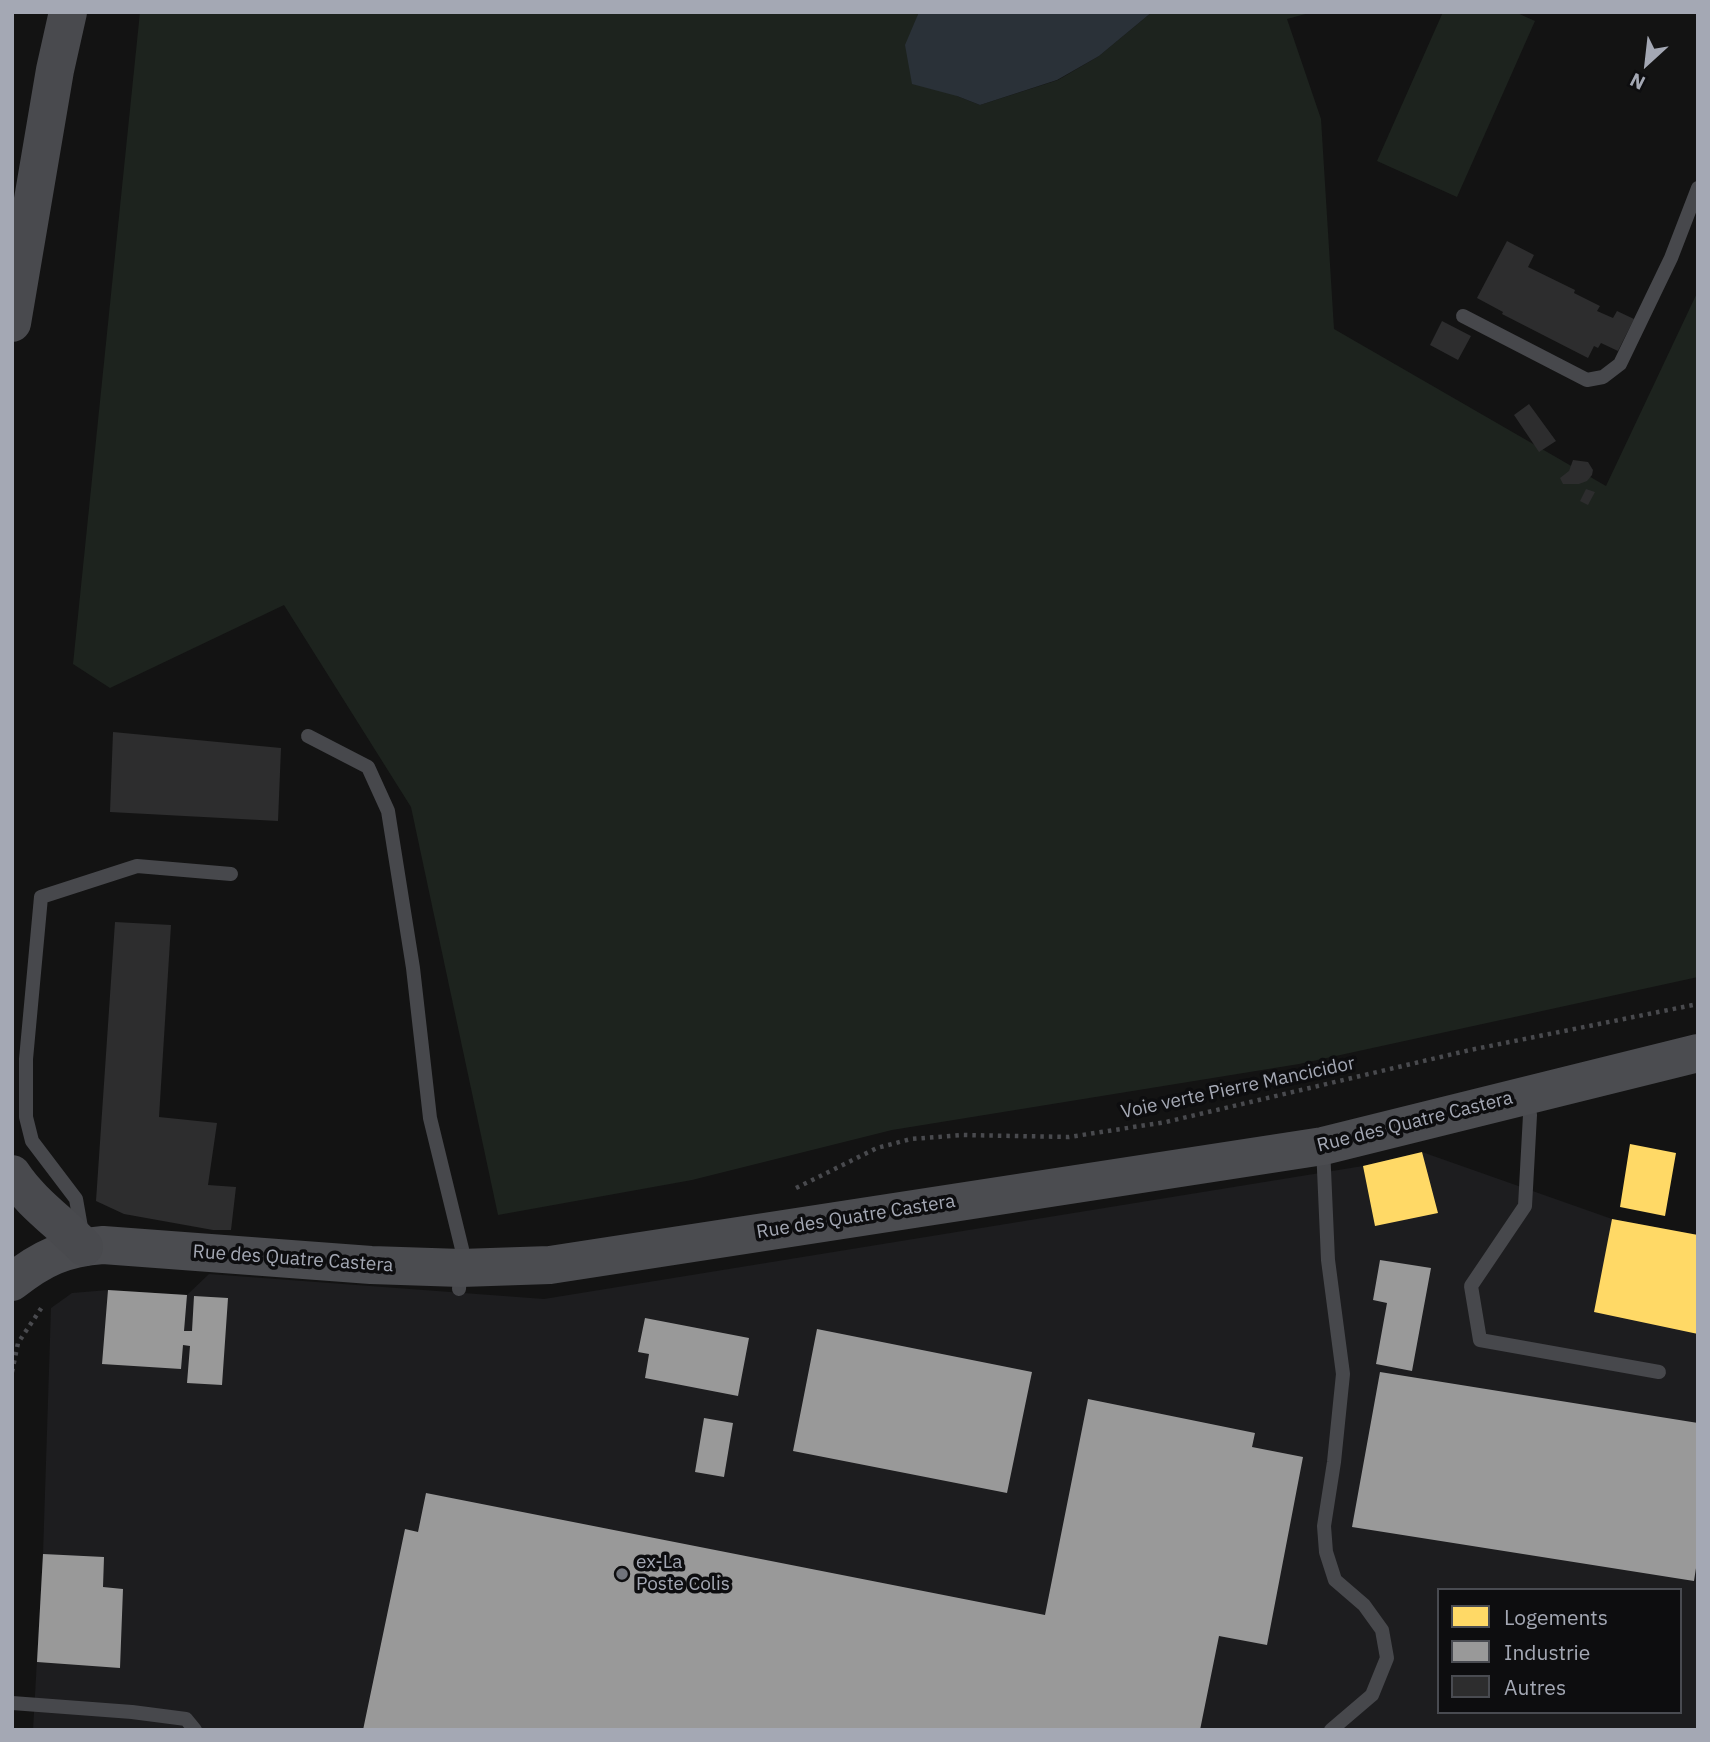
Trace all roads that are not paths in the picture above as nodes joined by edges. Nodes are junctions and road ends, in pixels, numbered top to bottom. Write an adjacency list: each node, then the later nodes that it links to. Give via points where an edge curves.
1 (68, 12): 4 (main road)
2 (1698, 188): 3 (lane, via 1671,258 1620,364 1604,377 1587,380)
3 (1463, 316)
4 (13, 318): 5 (main road)
5 (12, 355)
6 (308, 736): 13 (lane, via 368,767 388,811 430,1118 462,1249)
7 (231, 874): 12 (lane, via 137,866 41,897 26,1059 26,1117 32,1141 76,1199)
8 (1698, 1053): 9 (street, Rue des Quatre Castera)
9 (1526, 1095): 10 (street, Rue des Quatre Castera); 15 (lane, via 1530,1115 1525,1206 1471,1286 1479,1340)
10 (1323, 1146): 13 (street, Rue des Quatre Castera); 18 (lane, via 1328,1260 1343,1374 1324,1526 1325,1552 1335,1580 1364,1605 1382,1630 1387,1658 1372,1695)
11 (12, 1174): 12 (main road)
12 (84, 1247): 13 (street, Rue des Quatre Castera, via 275,1259); 14 (street, Rue des Quatre Castera, via 62,1251)
13 (460, 1279)
14 (12, 1282)
15 (1659, 1372)
16 (12, 1703): 17 (lane, via 186,1719)
17 (195, 1730)
18 (1331, 1730)

